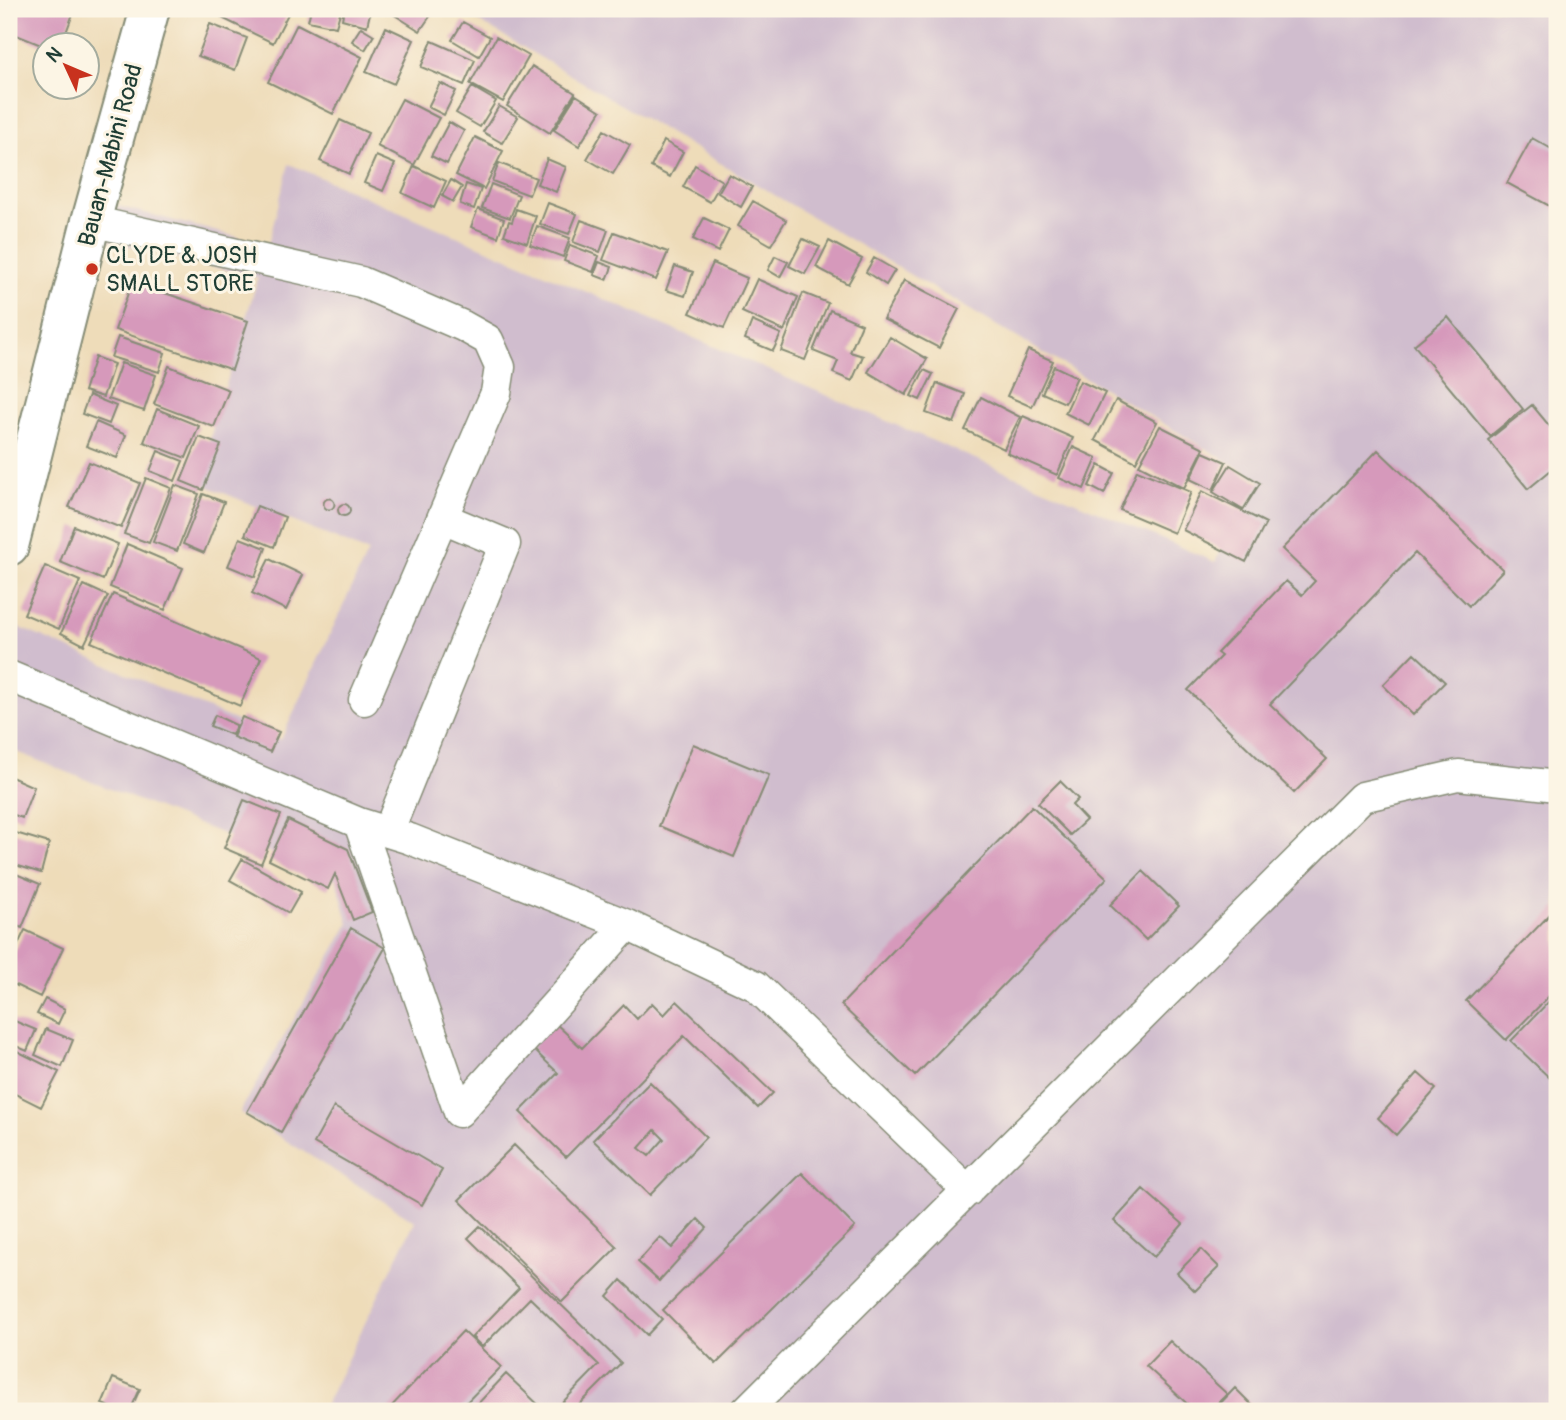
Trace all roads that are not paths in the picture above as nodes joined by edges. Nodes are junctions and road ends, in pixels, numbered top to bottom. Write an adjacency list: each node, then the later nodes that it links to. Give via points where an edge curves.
1 (150, 9): 2 (main road, Bauan-Mabini Road)
2 (90, 221): 3 (lane, via 361,282 488,340 500,367 496,393); 4 (main road, Bauan-Mabini Road)
3 (443, 518): 6 (lane); 9 (lane, via 505,544)
4 (9, 546)
5 (9, 676): 8 (lane)
6 (364, 700)
7 (1557, 786): 11 (lane, via 1458,775 1362,797)
8 (359, 823): 9 (lane); 10 (lane, via 459,1112)
9 (388, 832): 10 (lane)
10 (626, 925): 11 (lane, via 756,986)
11 (968, 1191): 12 (lane)
12 (746, 1411)

